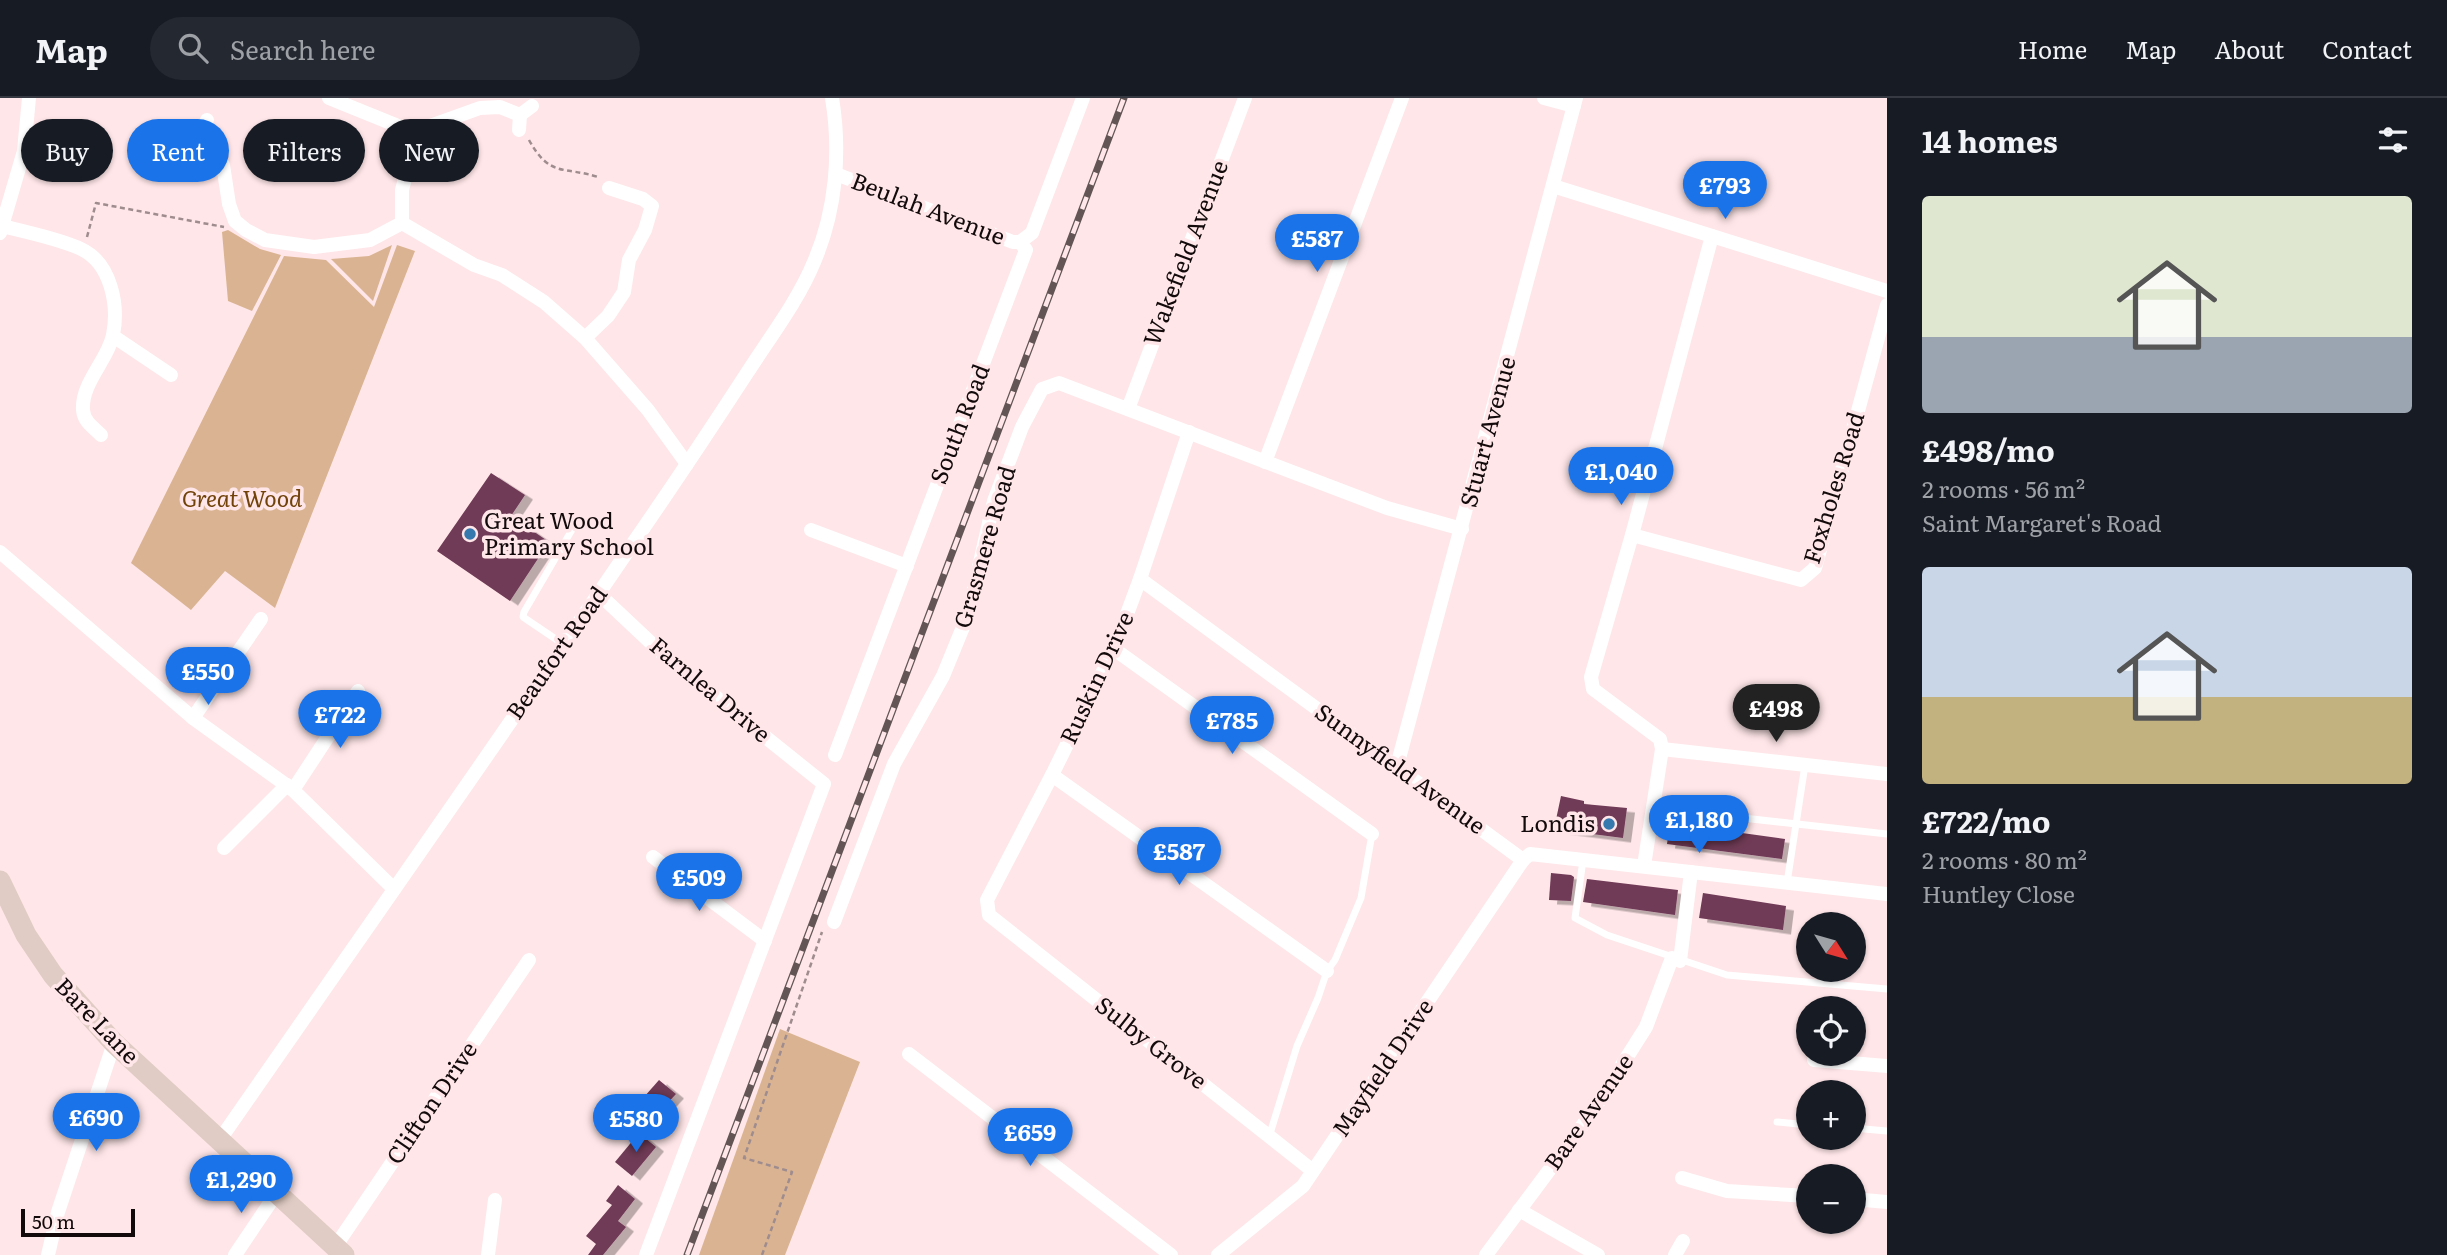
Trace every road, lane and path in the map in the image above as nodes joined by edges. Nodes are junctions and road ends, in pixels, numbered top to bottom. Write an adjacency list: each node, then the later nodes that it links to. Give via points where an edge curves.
1 (29, 98): 20 (street, via 24,151)
2 (329, 98): 10 (street)
3 (832, 98): 13 (street, Beaufort Road)
4 (1083, 98): 22 (street, South Road, via 1032,233)
5 (1245, 98): 29 (street, Wakefield Avenue)
6 (1402, 98): 32 (street)
7 (1544, 98): 8 (street)
8 (1575, 102): 16 (street, Stuart Avenue)
9 (532, 106): 12 (street)
10 (381, 119)
11 (449, 119): 12 (street, via 499,107)
12 (520, 123): 17 (path, via 538,157 563,172 603,179)
13 (836, 174): 22 (street, Beulah Avenue); 33 (street, Beaufort Road, via 814,262)
14 (226, 182): 18 (street)
15 (404, 182): 19 (street)
16 (1553, 186): 21 (street); 35 (street, Stuart Avenue)
17 (609, 188): 27 (street, via 652,206 629,260 624,292)
18 (235, 221): 19 (street, via 265,240 314,247 370,240); 23 (path, via 228,228 96,203)
19 (402, 223): 27 (street, via 474,265 502,275 544,302)
20 (2, 230): 23 (street)
21 (1712, 236): 24 (street); 37 (street)
22 (1020, 242): 39 (street, South Road, via 1026,250)
23 (83, 250): 26 (street, via 109,281 115,305)
24 (1887, 291)
25 (1887, 305): 37 (street, Foxholes Road, via 1815,568 1801,580)
26 (113, 336): 28 (street); 31 (street, via 83,407 85,420)
27 (586, 338): 33 (street)
28 (171, 375)
29 (1128, 409): 30 (street, Grasmere Road); 69 (street, Grasmere Road, via 1059,383 1042,389 994,501 968,615 943,676 894,764)
30 (1189, 432): 32 (street, Grasmere Road); 40 (street, Ruskin Drive)
31 (101, 435)
32 (1265, 462): 35 (street, Grasmere Road, via 1387,508)
33 (687, 464): 41 (street, Beaufort Road)
34 (573, 528): 43 (lane, via 523,617)
35 (1462, 529): 50 (street, Stuart Avenue)
36 (811, 530): 39 (street)
37 (1632, 535): 47 (street, via 1591,677 1593,689 1660,739)
38 (0, 552): 46 (street)
39 (907, 566): 48 (street, South Road)
40 (1140, 579): 44 (street, Ruskin Drive); 50 (street, Sunnyfield Avenue)
41 (599, 594): 43 (street, Beaufort Road); 70 (street, Farnlea Drive, via 666,657 824,784)
42 (261, 619): 46 (street)
43 (563, 644): 66 (street, Beaufort Road)
44 (1114, 649): 52 (street, Ruskin Drive); 56 (street)
45 (358, 691): 53 (street)
46 (193, 718): 53 (street)
47 (1662, 749): 49 (street); 54 (street)
48 (835, 755)
49 (1805, 765): 51 (street); 55 (lane)
50 (1397, 766): 60 (street, Sunnyfield Avenue)
51 (1887, 774)
52 (1052, 775): 68 (street, Ruskin Drive, via 987,900); 73 (street)
53 (290, 788): 58 (street); 66 (street)
54 (1653, 808): 55 (lane); 62 (street)
55 (1796, 824): 57 (lane); 65 (lane)
56 (1371, 834): 73 (lane, via 1361,898)
57 (1887, 834)
58 (224, 848)
59 (653, 857): 70 (street)
60 (1523, 860): 61 (street, via 1530,854); 85 (street, Mayfield Drive)
61 (1583, 860): 62 (street); 71 (lane, via 1575,918 1607,935)
62 (1644, 866): 63 (street)
63 (1691, 872): 65 (street); 71 (street, Bare Avenue)
64 (0, 881): 75 (main road, Bare Lane, via 26,936 52,975)
65 (1787, 883): 67 (street)
66 (394, 889): 84 (street, Beaufort Road)
67 (1887, 894)
68 (989, 915): 83 (street, Sulby Grove)
69 (834, 922): 99 (path, via 826,920 744,1158 792,1172)
70 (765, 941): 98 (street)
71 (1676, 959): 74 (lane, via 1727,975); 92 (street, Bare Avenue, via 1646,1027 1591,1114)
72 (529, 960): 94 (street, Clifton Drive)
73 (1327, 971): 83 (lane, via 1297,1046)
74 (1887, 989)
75 (114, 1043): 84 (main road, Bare Lane); 95 (street)
76 (909, 1054): 100 (street)
77 (1866, 1064): 78 (street)
78 (1887, 1066)
79 (1777, 1122): 80 (lane)
80 (1796, 1124)
81 (1866, 1129): 82 (lane)
82 (1887, 1131)
83 (1269, 1137): 85 (street, Sulby Grove)
84 (219, 1141): 87 (main road, Bare Lane)
85 (1313, 1171): 101 (street, Mayfield Drive, via 1303,1186)
86 (1682, 1178): 88 (street, via 1727,1191)
87 (276, 1194): 94 (main road, Bare Lane); 96 (street)
88 (1796, 1195)
89 (495, 1200): 97 (street)
90 (1866, 1200): 91 (street)
91 (1887, 1202)
92 (1519, 1210): 102 (street, Bare Avenue); 103 (street)
93 (1683, 1241): 104 (street)
94 (340, 1251)
95 (48, 1255)
96 (234, 1255)
97 (488, 1255)
98 (646, 1255)
99 (762, 1255)
100 (1171, 1255)
101 (1218, 1255)
102 (1486, 1255)
103 (1598, 1255)
104 (1675, 1255)

